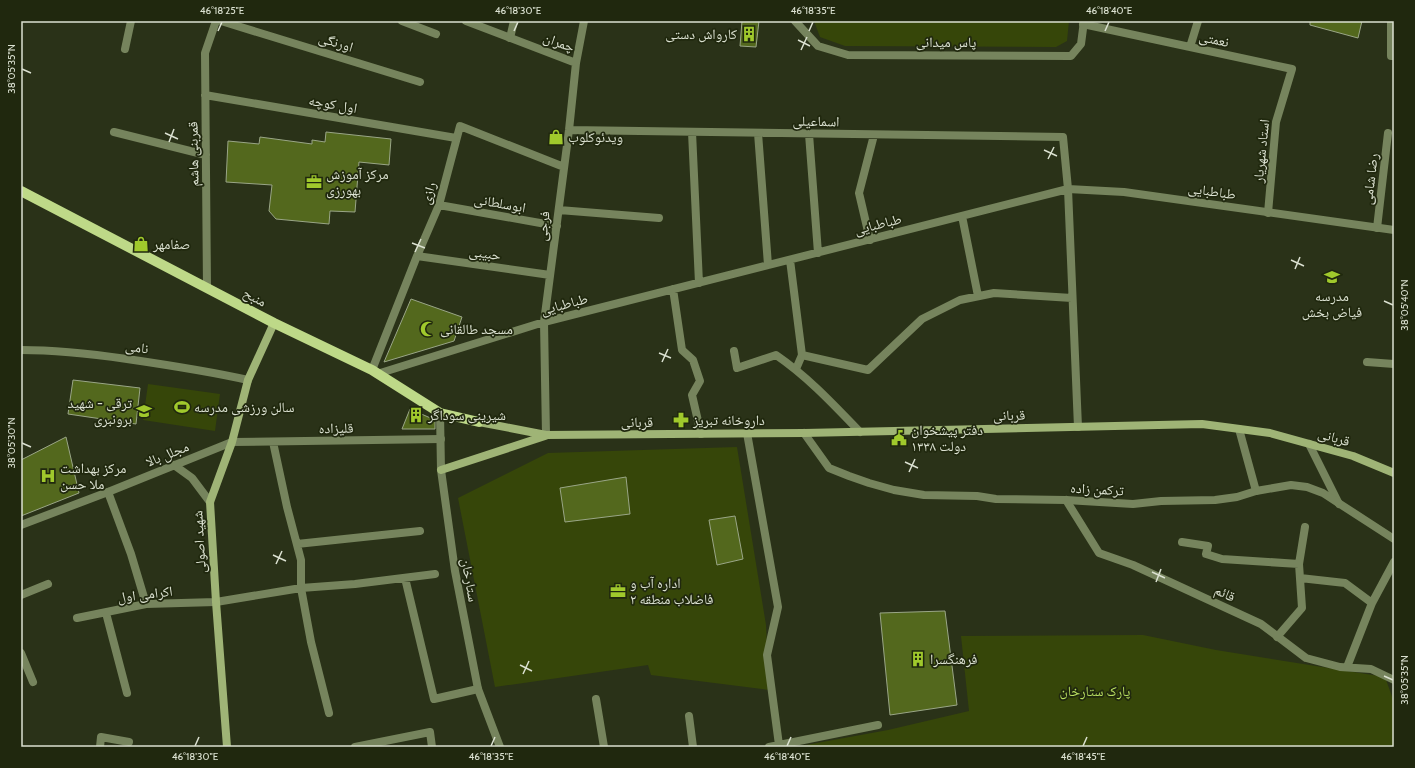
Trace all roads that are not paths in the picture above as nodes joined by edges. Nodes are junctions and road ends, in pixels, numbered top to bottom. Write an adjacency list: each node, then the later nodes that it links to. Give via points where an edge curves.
1 (131, 21): 15 (street)
2 (216, 21): 20 (street, قمربنی هاشم, via 205,53)
3 (221, 21): 19 (street, اورنگی)
4 (402, 21): 12 (street)
5 (466, 21): 13 (street, چمران)
6 (514, 21): 13 (street)
7 (584, 21): 17 (street, فرجی)
8 (795, 21): 11 (street, پاس میدانی, via 818,46 848,55 1071,56 1081,44)
9 (1198, 21): 14 (street)
10 (1391, 21): 16 (street, via 1391,56)
11 (1084, 22): 14 (street, نعمتی)
12 (436, 34)
13 (510, 38): 17 (street, چمران)
14 (1190, 47): 18 (street, نعمتی)
15 (125, 48)
16 (1394, 56)
17 (576, 63): 21 (street, فرجی)
18 (1292, 69): 35 (street, استاد شهریار, via 1276,122)
19 (420, 82)
20 (205, 95): 28 (street, اول کوچه); 29 (street, قمربنی هاشم)
21 (569, 130): 23 (street, اسماعیلی); 30 (street, فرجی)
22 (114, 132): 29 (street)
23 (692, 132): 25 (street, اسماعیلی); 47 (street)
24 (1388, 132): 39 (street, رضا شامی)
25 (758, 133): 26 (street, اسماعیلی); 45 (street)
26 (809, 134): 27 (street, اسماعیلی); 42 (street)
27 (874, 135): 31 (street, اسماعیلی, via 1063,137); 41 (street, via 859,193)
28 (456, 138): 30 (street, via 460,126); 33 (street, رازی)
29 (206, 155): 48 (street, قمربنی هاشم)
30 (564, 167): 34 (street, فرجی)
31 (1068, 189): 35 (street, طباطبایی, via 1124,192); 36 (street, طباطبایی); 51 (street)
32 (21, 191): 48 (main road, منبح)
33 (438, 206): 38 (street, ابوسلطانی); 43 (street, رازی)
34 (559, 210): 37 (street); 38 (street, فرجی)
35 (1268, 213): 39 (street, طباطبایی)
36 (962, 216): 41 (street, طباطبایی); 50 (street)
37 (660, 218)
38 (557, 226): 46 (street, فرجی)
39 (1377, 228): 40 (street, طباطبایی)
40 (1394, 230)
41 (870, 240): 42 (street, طباطبایی)
42 (818, 253): 44 (street, طباطبایی)
43 (417, 256): 46 (street, حبیبی); 60 (street, رازی)
44 (790, 260): 45 (street, طباطبایی); 56 (street)
45 (768, 265): 47 (street, طباطبایی)
46 (550, 275): 52 (street, فرجی)
47 (699, 283): 49 (street, طباطبایی)
48 (207, 288): 53 (main road, منبح)
49 (673, 290): 52 (street, طباطبایی); 68 (street, via 682,350 693,360 700,381 692,395)
50 (978, 296): 51 (street, via 994,293); 56 (street, via 960,300 922,319 868,370)
51 (1072, 298): 64 (street)
52 (544, 322): 60 (street, طباطبایی); 70 (street, فرجی)
53 (274, 323): 60 (main road, منبح); 61 (main road, شهید اصولی)
54 (21, 350): 61 (street, نامی, via 87,353 205,370)
55 (734, 351): 59 (street, via 737,368 776,356)
56 (802, 355): 59 (street)
57 (1367, 362): 58 (street)
58 (1394, 364)
59 (796, 369): 66 (street)
60 (374, 372): 62 (main road, منبح)
61 (248, 380): 72 (main road, شهید اصولی)
62 (440, 413): 63 (main road, منبح); 71 (street, ستارخان)
63 (479, 422): 70 (main road)
64 (1078, 427): 65 (main road, قربانی, via 1202,424); 66 (main road, قربانی)
65 (1239, 429): 74 (main road, قربانی, via 1270,433); 78 (street)
66 (860, 432): 67 (main road, قربانی)
67 (804, 433): 69 (main road, قربانی); 80 (street, ترکمن زاده, via 829,468 894,490 924,495)
68 (701, 434): 69 (main road, قربانی); 70 (main road, قربانی)
69 (747, 434): 114 (street, via 778,607 767,655)
70 (546, 435): 76 (main road)
71 (440, 439): 73 (street, قلیزاده); 76 (street, ستارخان)
72 (232, 442): 73 (street, قلیزاده); 75 (street, مجلل بالا); 81 (main road, شهید اصولی)
73 (273, 442): 88 (street)
74 (1309, 444): 77 (main road, قربانی, via 1353,456); 82 (street)
75 (174, 465): 79 (street, مجلل بالا); 81 (street, via 192,478)
76 (441, 470): 107 (street, ستارخان, via 455,571)
77 (1394, 473)
78 (1256, 491): 80 (street, ترکمن زاده, via 1215,500 1161,500 1133,504); 82 (street, ترکمن زاده, via 1291,485 1307,487 1323,493)
79 (108, 492): 83 (street, مجلل بالا); 99 (street)
80 (1066, 500): 102 (street, قائم, via 1100,553 1133,565 1261,624)
81 (210, 502): 97 (main road, شهید اصولی)
82 (1339, 504): 86 (street, ترکمن زاده)
83 (21, 525)
84 (1305, 527): 90 (street)
85 (420, 531): 88 (street)
86 (1394, 539)
87 (1182, 542): 90 (street, via 1208,546 1206,554 1222,559)
88 (297, 544): 95 (street, via 301,560)
89 (1394, 562): 98 (street)
90 (1299, 564): 93 (street)
91 (435, 574): 92 (street, اکرامی اول)
92 (405, 578): 95 (street, اکرامی اول); 107 (street, via 434,699)
93 (1300, 578): 98 (street, via 1346,583); 102 (street, via 1302,608)
94 (48, 584): 96 (street)
95 (301, 588): 97 (street, اکرامی اول); 110 (street, via 311,642)
96 (21, 595)
97 (216, 602): 99 (street, اکرامی اول); 116 (main road, شهید اصولی)
98 (1372, 603): 104 (street)
99 (146, 604): 100 (street, اکرامی اول)
100 (106, 612): 101 (street, اکرامی اول); 108 (street)
101 (77, 618)
102 (1277, 637): 104 (street, قائم, via 1306,658)
103 (21, 653): 106 (street)
104 (1347, 667): 105 (street, قائم, via 1371,669)
105 (1394, 680)
106 (33, 682)
107 (478, 689): 119 (street, ستارخان)
108 (127, 693)
109 (596, 699): 120 (street)
110 (329, 713)
111 (689, 716): 121 (street)
112 (878, 725): 114 (street)
113 (129, 742): 115 (street, via 100,737)
114 (779, 745): 122 (street)
115 (100, 747)
116 (227, 747)
117 (355, 747): 118 (street, via 430,732)
118 (432, 747)
119 (500, 747)
120 (604, 747)
121 (693, 747)
122 (769, 747)

